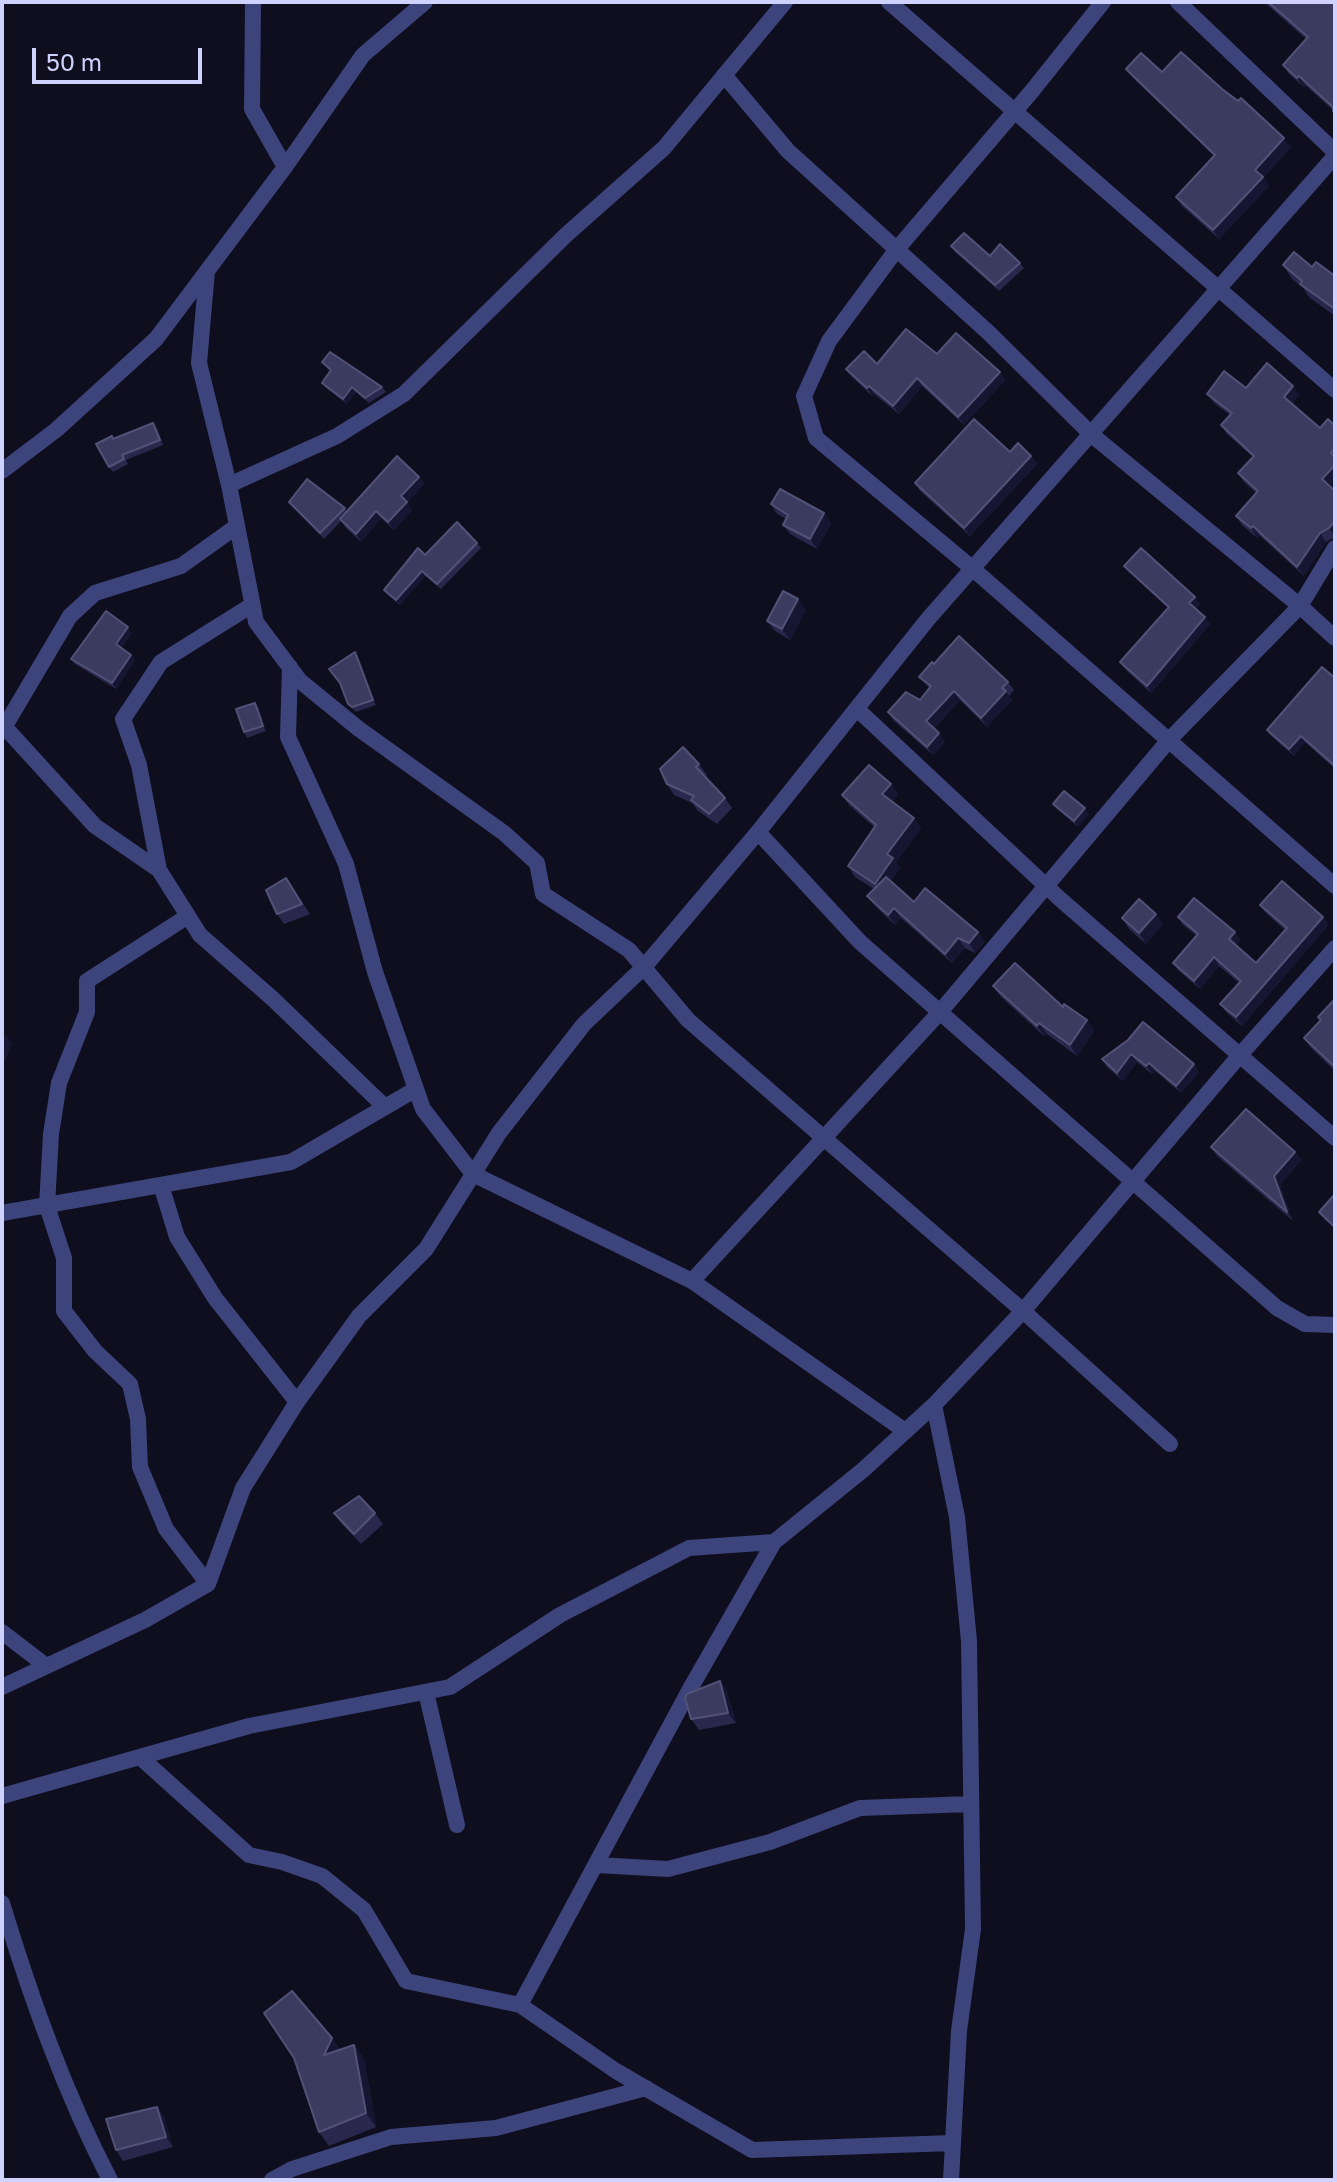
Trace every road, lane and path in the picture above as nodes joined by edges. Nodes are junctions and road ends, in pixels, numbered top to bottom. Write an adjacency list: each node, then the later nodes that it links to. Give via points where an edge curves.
1 (253, 2): 10 (street, via 252,109)
2 (425, 2): 10 (street, via 363,55)
3 (785, 2): 7 (street)
4 (889, 2): 8 (street)
5 (1103, 2): 8 (street)
6 (1178, 2): 9 (street)
7 (724, 75): 11 (street, via 788,151); 17 (street, via 664,148 566,235 404,394 337,436)
8 (1016, 111): 11 (street); 13 (street)
9 (1335, 154): 13 (street)
10 (285, 167): 12 (street)
11 (897, 249): 15 (street); 20 (street, via 829,341 804,396 816,438)
12 (207, 271): 16 (street, via 156,339 56,430); 17 (street, via 199,363)
13 (1219, 289): 14 (street); 15 (street)
14 (1335, 390)
15 (1092, 435): 20 (street); 22 (street)
16 (2, 471)
17 (229, 485): 18 (street)
18 (237, 526): 21 (street); 26 (street, via 181,566 95,593 70,616)
19 (1335, 548): 22 (street)
20 (973, 569): 25 (street); 27 (street)
21 (252, 605): 24 (street, via 256,622); 29 (street, via 161,662 123,719 139,765)
22 (1300, 606): 23 (street); 27 (street)
23 (1335, 638)
24 (290, 667): 34 (street, via 359,729 504,833 537,863 543,894 629,950); 37 (street, via 288,737 346,864 375,972)
25 (857, 709): 28 (street); 30 (street)
26 (3, 727): 29 (street, via 95,826)
27 (1169, 740): 30 (street); 31 (street)
28 (758, 832): 34 (street); 35 (street, via 860,942)
29 (159, 870): 32 (street)
30 (1045, 885): 35 (street); 36 (street)
31 (1335, 886)
32 (188, 916): 38 (street, via 200,935); 44 (street, via 87,981 87,1012 59,1083)
33 (1335, 948): 36 (street)
34 (644, 967): 39 (street, via 688,1020); 41 (street, via 584,1024)
35 (940, 1012): 39 (street); 42 (street)
36 (1240, 1055): 40 (street); 42 (street)
37 (416, 1089): 38 (street); 41 (street, via 423,1109)
38 (385, 1107): 43 (street, via 291,1162)
39 (823, 1138): 46 (street); 47 (street)
40 (1335, 1138)
41 (473, 1174): 46 (street); 49 (street, via 426,1249 359,1316)
42 (1132, 1181): 47 (street); 48 (street, via 1277,1308 1305,1324)
43 (161, 1185): 44 (street); 49 (street, via 184,1249 215,1298)
44 (47, 1206): 45 (street); 54 (street, via 64,1258 64,1311 130,1384 140,1467 166,1529)
45 (2, 1213)
46 (692, 1281): 51 (street)
47 (1023, 1311): 50 (street); 52 (street)
48 (1335, 1325)
49 (297, 1402): 54 (street, via 243,1488)
50 (934, 1405): 51 (street); 61 (street, via 957,1517 968,1625)
51 (905, 1431): 53 (street)
52 (1170, 1444)
53 (774, 1542): 58 (street, via 689,1548 560,1615 450,1687); 63 (street)
54 (208, 1584): 56 (street, via 145,1620)
55 (2, 1632): 56 (street)
56 (45, 1665): 57 (street)
57 (2, 1687)
58 (426, 1692): 59 (street, via 249,1726); 62 (street)
59 (140, 1757): 60 (street); 65 (street, via 249,1855 322,1876 364,1910 406,1981)
60 (2, 1796)
61 (971, 1804): 63 (street, via 860,1808 770,1842 668,1869); 67 (street, via 973,1929)
62 (457, 1825)
63 (597, 1865): 65 (street)
64 (2, 1903): 68 (street, via 28,1989 80,2122)
65 (520, 2005): 66 (street)
66 (646, 2088): 67 (street, via 752,2150); 69 (street, via 496,2128 391,2137)
67 (952, 2143): 70 (street)
68 (110, 2180)
69 (272, 2180)
70 (951, 2180)

